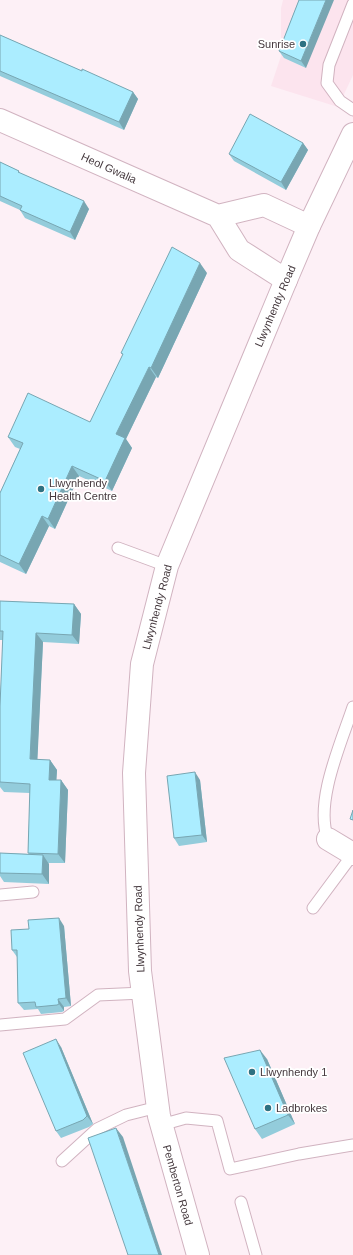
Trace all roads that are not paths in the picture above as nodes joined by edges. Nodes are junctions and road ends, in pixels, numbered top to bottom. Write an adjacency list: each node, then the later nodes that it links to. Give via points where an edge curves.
1 (353, 4): 2 (lane, via 329,65 327,84 340,101)
2 (353, 110)
3 (0, 120): 5 (main road, Heol Gwalia)
4 (353, 134): 6 (main road, Llwynhendy Road)
5 (218, 216): 6 (main road, via 264,205); 7 (main road, via 239,250)
6 (309, 226): 7 (main road, Llwynhendy Road)
7 (286, 280): 9 (main road, Llwynhendy Road)
8 (118, 548): 9 (lane)
9 (167, 566): 16 (main road, Llwynhendy Road, via 142,664 134,773 140,971)
10 (353, 707): 11 (lane, via 330,778 323,812 324,830)
11 (328, 839): 12 (main road)
12 (353, 854): 15 (lane)
13 (33, 892): 14 (lane)
14 (0, 895)
15 (313, 908)
16 (143, 993): 17 (lane, via 98,995 65,1019); 18 (main road, Llwynhendy Road)
17 (0, 1025)
18 (159, 1116): 19 (lane, via 217,1121 230,1169); 20 (lane, via 126,1115 97,1129); 22 (main road, Pemberton Road)
19 (353, 1145)
20 (62, 1161)
21 (242, 1202): 23 (lane)
22 (198, 1255)
23 (256, 1255)

